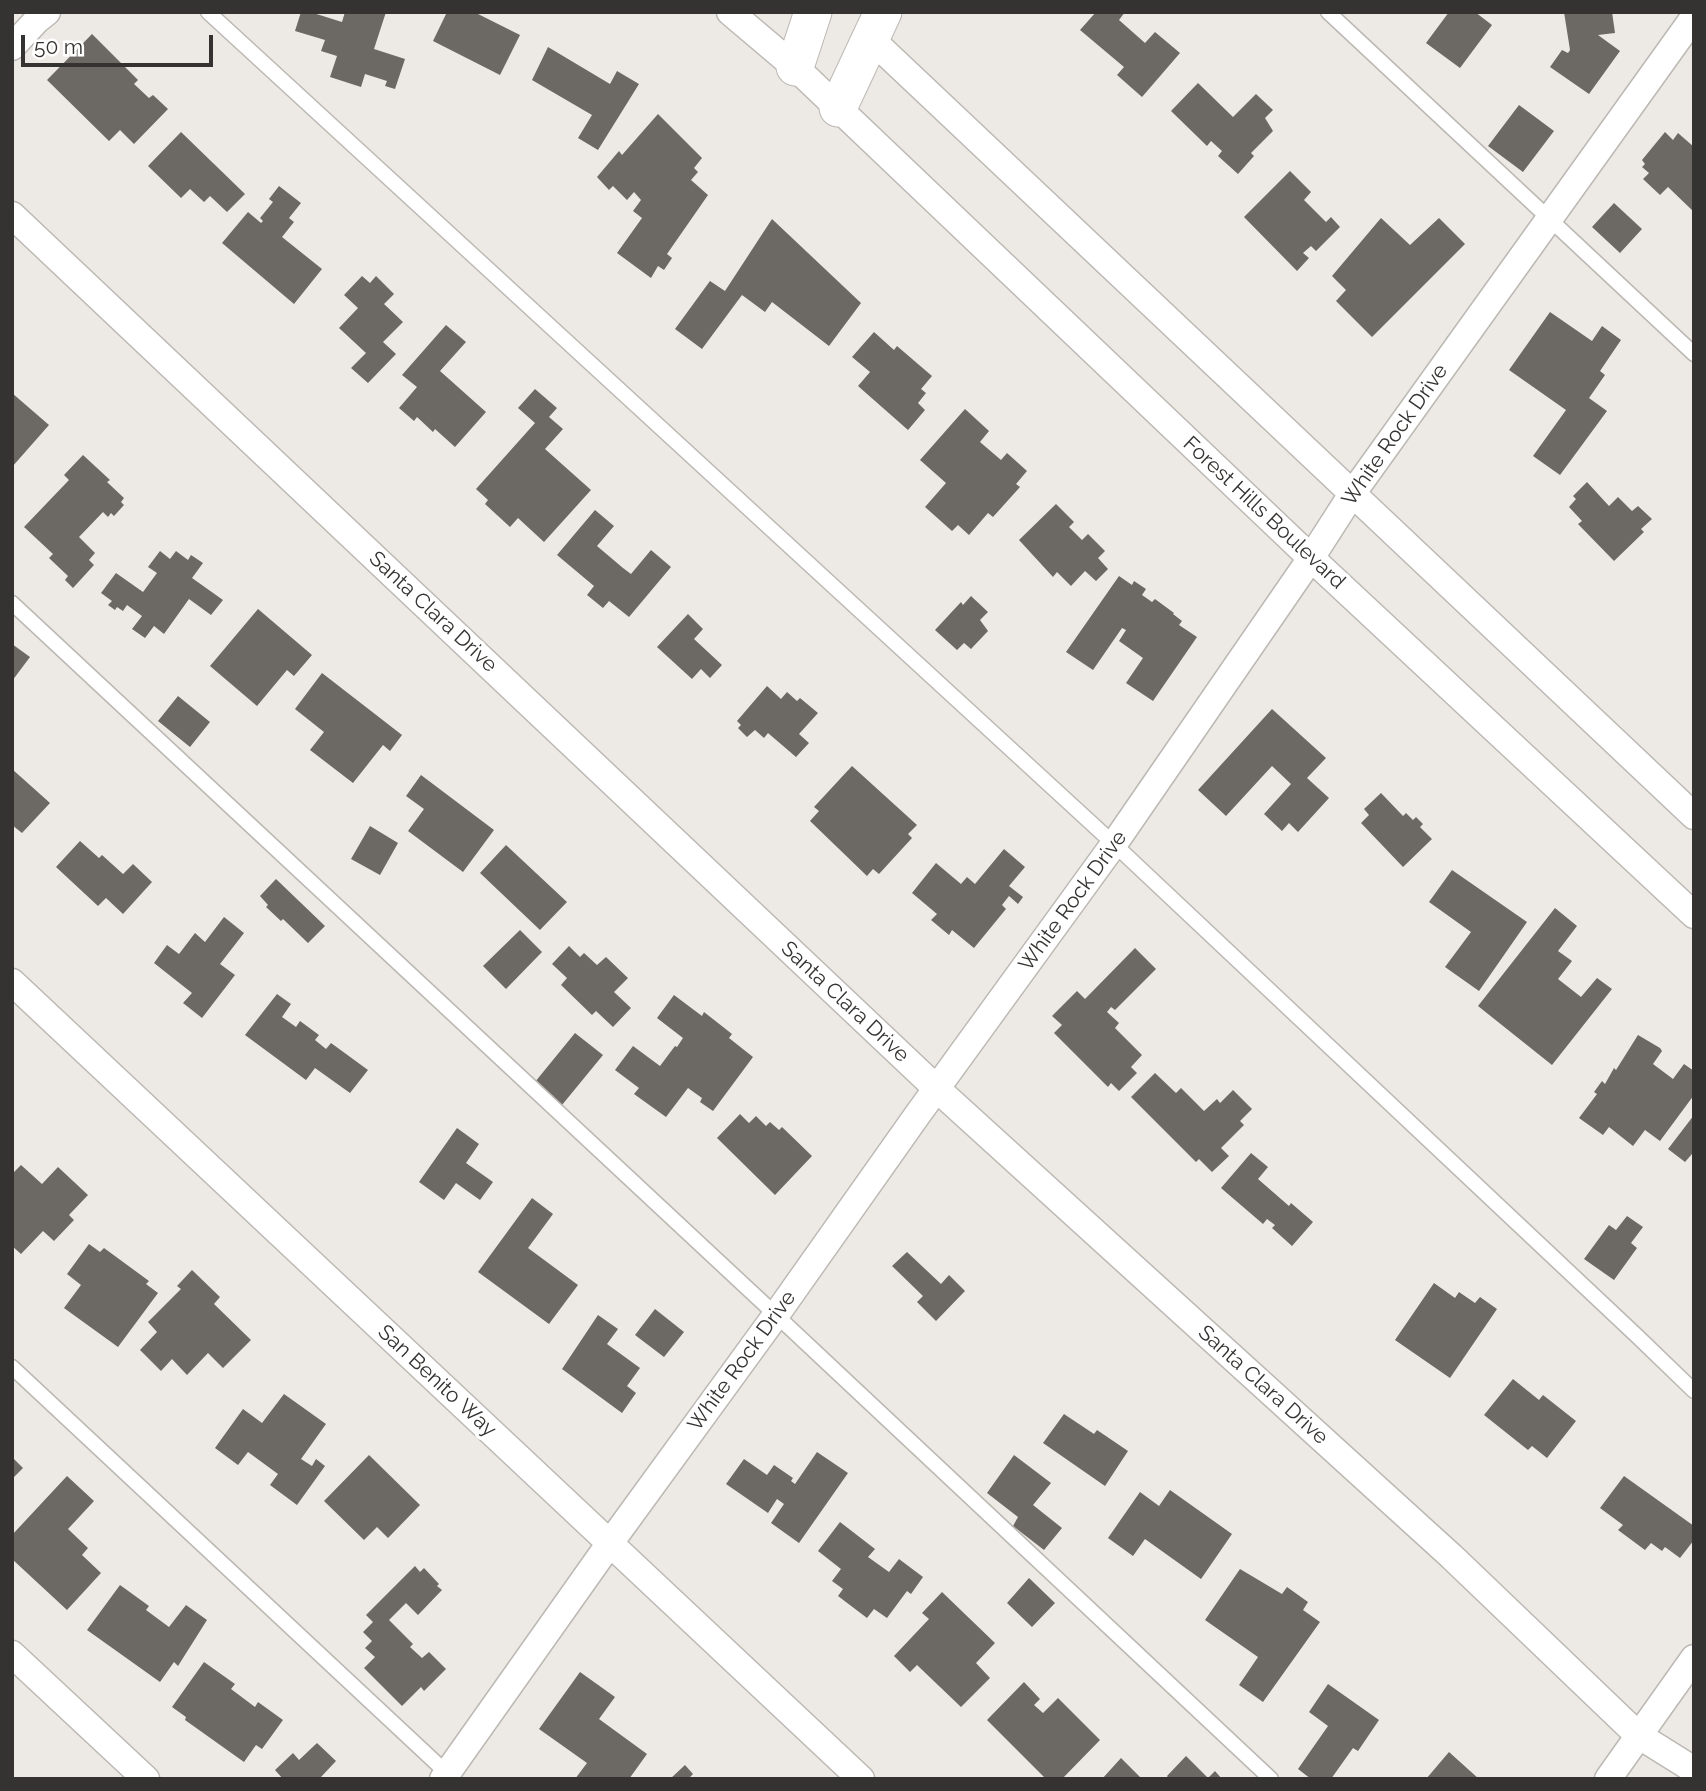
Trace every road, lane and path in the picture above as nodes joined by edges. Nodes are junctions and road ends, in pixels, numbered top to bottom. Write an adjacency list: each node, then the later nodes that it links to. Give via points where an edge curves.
1 (47, 12): 8 (street)
2 (208, 12): 18 (lane)
3 (730, 12): 9 (street, Forest Hills Boulevard)
4 (813, 12): 9 (street)
5 (1328, 12): 12 (lane)
6 (1694, 17): 12 (street, White Rock Drive)
7 (877, 26): 10 (street); 14 (street)
8 (12, 47)
9 (795, 67): 10 (street, Forest Hills Boulevard)
10 (838, 108): 15 (street, Forest Hills Boulevard)
11 (12, 215): 21 (street, Santa Clara Drive)
12 (1549, 219): 13 (lane); 14 (street, White Rock Drive)
13 (1694, 354)
14 (1352, 494): 15 (street, White Rock Drive); 17 (street)
15 (1311, 558): 18 (street, White Rock Drive); 19 (street, Forest Hills Boulevard)
16 (12, 603): 22 (lane)
17 (1694, 816)
18 (1114, 844): 21 (street, White Rock Drive); 24 (lane)
19 (1694, 915)
20 (12, 982): 25 (street, San Benito Way)
21 (936, 1088): 22 (street, White Rock Drive); 28 (street, Santa Clara Drive, via 1451,1556)
22 (776, 1315): 25 (street, White Rock Drive); 33 (lane)
23 (12, 1367): 30 (lane)
24 (1694, 1391)
25 (610, 1543): 30 (street, White Rock Drive); 32 (street, San Benito Way)
26 (12, 1654): 31 (street)
27 (1694, 1658): 28 (street)
28 (1638, 1735): 29 (street, Santa Clara Drive); 34 (street)
29 (1694, 1770)
30 (447, 1777)
31 (146, 1779)
32 (861, 1779)
33 (1271, 1779)
34 (1608, 1779)

